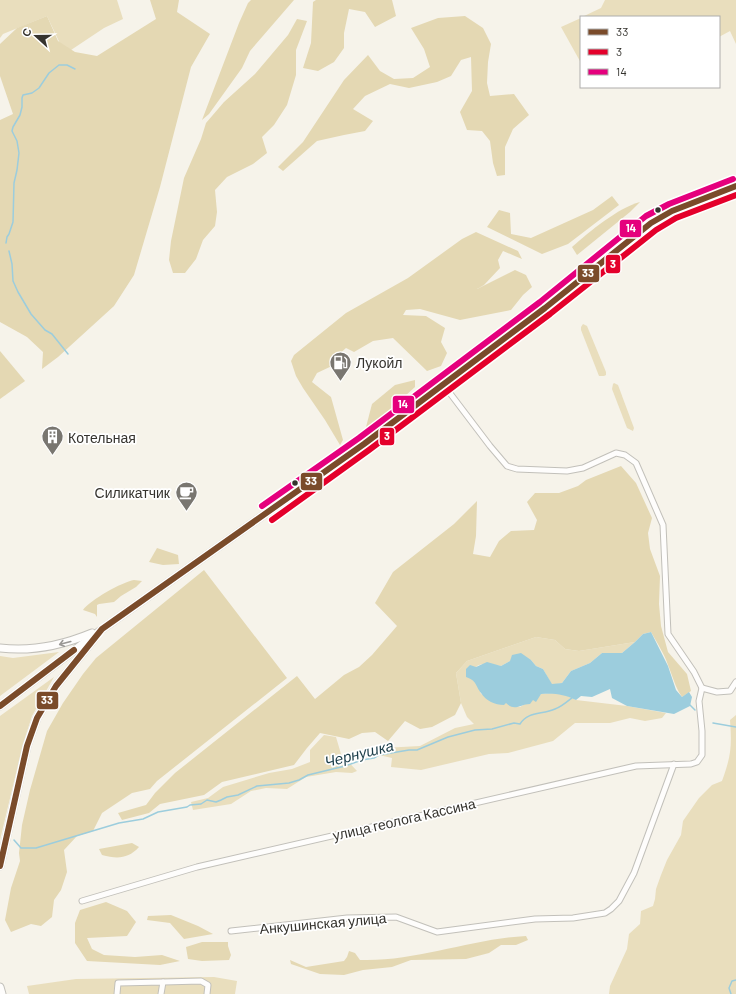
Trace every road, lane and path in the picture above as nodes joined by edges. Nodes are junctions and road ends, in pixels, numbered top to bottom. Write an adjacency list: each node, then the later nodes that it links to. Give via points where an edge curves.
1 (736, 186): 2 (main road, via 672,211 651,223)
2 (443, 384): 3 (main road, via 364,444); 6 (street, via 507,466 517,469 567,471 583,468 616,453 626,455 636,463 663,525 668,634)
3 (102, 629): 4 (main road, one-way to 4, via 57,646); 7 (main road); 9 (main road, via 56,686 37,718 27,746)
4 (0, 648)
5 (736, 682): 6 (street, via 730,691 717,692)
6 (702, 688): 8 (street, улица геолога Кассина, via 699,701 702,755 697,762 691,764)
7 (0, 706)
8 (674, 764): 10 (street, улица геолога Кассина, via 636,766 204,865); 11 (street, Анкушинская улица, via 634,873 619,901 605,913 437,932 396,917 347,918)
9 (0, 866)
10 (82, 901)
11 (231, 931)
12 (163, 982): 15 (street, via 118,983); 16 (street); 17 (street, via 201,981 208,985)
13 (0, 987): 14 (main road)
14 (2, 994)
15 (117, 994)
16 (161, 994)
17 (207, 994)

